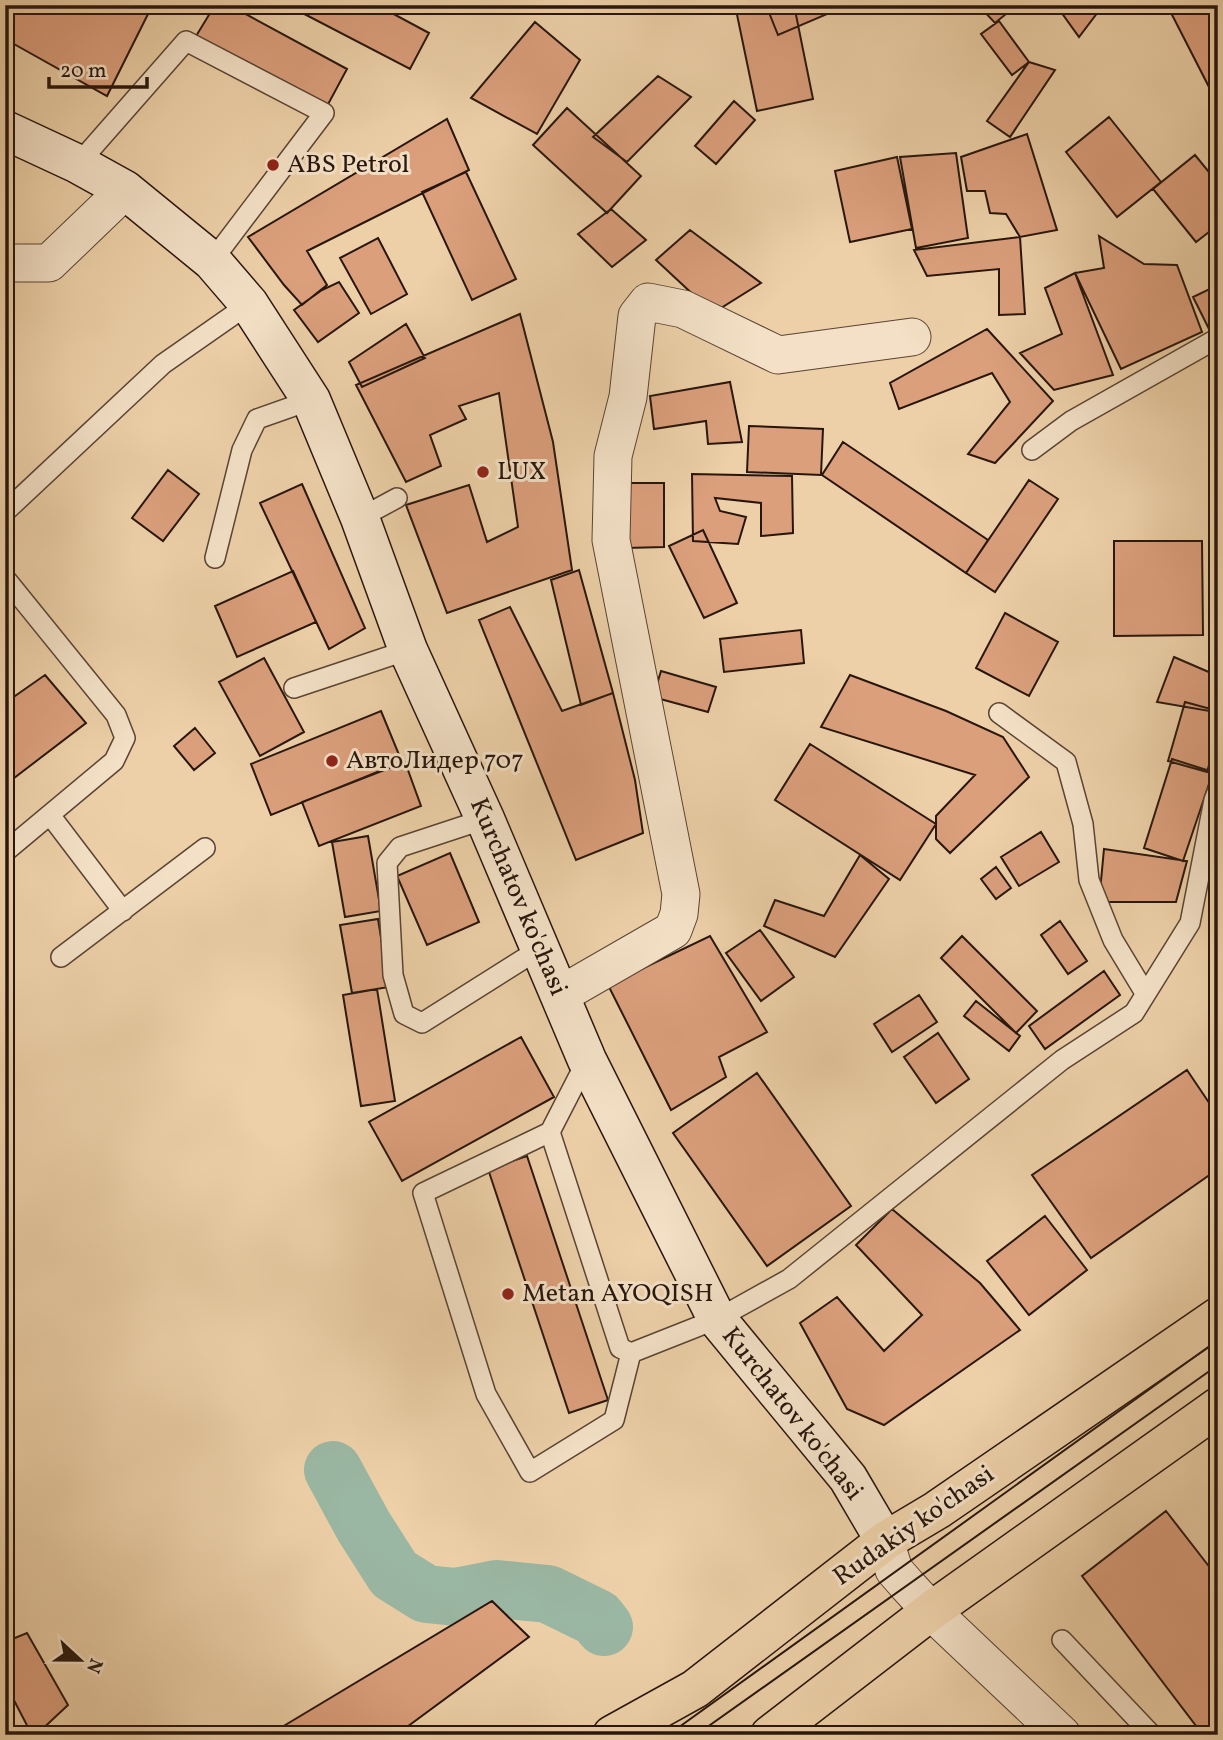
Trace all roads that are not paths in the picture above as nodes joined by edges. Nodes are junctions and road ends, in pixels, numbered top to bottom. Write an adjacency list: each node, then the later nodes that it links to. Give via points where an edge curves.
1 (5, 130): 2 (main road, Kurchatov ko'chasi)
2 (78, 164): 3 (main road, Kurchatov ko'chasi); 4 (lane, via 186,41 324,113)
3 (125, 190): 4 (main road, Kurchatov ko'chasi); 5 (street, via 49,263)
4 (212, 261): 6 (main road, Kurchatov ko'chasi)
5 (5, 263)
6 (248, 304): 9 (main road, Kurchatov ko'chasi); 12 (lane, via 163,364)
7 (912, 337): 28 (street, via 778,355 683,309 649,302 637,316 628,397 613,456 611,540 681,894 679,914 673,930)
8 (1218, 338): 10 (lane, via 1071,421)
9 (311, 400): 13 (main road, Kurchatov ko'chasi); 14 (lane, via 257,419 242,450)
10 (1032, 450)
11 (397, 498): 13 (lane)
12 (5, 512)
13 (360, 518): 16 (main road, Kurchatov ko'chasi)
14 (215, 558)
15 (5, 578): 20 (lane, via 116,715 125,738 114,761)
16 (408, 650): 17 (lane); 21 (main road, Kurchatov ko'chasi)
17 (294, 688)
18 (999, 713): 27 (lane, via 1066,762 1083,824 1089,880 1113,940)
19 (1218, 790): 27 (lane, via 1190,923)
20 (50, 815): 23 (lane); 24 (lane)
21 (485, 819): 25 (main road, Kurchatov ko'chasi); 25 (lane, via 400,847 387,863 393,975 404,1014 422,1023)
22 (205, 848): 24 (lane)
23 (5, 852)
24 (123, 911): 26 (lane)
25 (541, 948): 28 (main road, Kurchatov ko'chasi)
26 (61, 957)
27 (1146, 993): 32 (lane, via 1133,1013 1062,1060 789,1279)
28 (560, 995): 29 (main road, Kurchatov ko'chasi)
29 (587, 1060): 30 (lane); 32 (main road, Kurchatov ko'chasi)
30 (550, 1132): 33 (lane, via 620,1348); 33 (lane, via 423,1193 486,1394 530,1472 614,1420)
31 (1218, 1317): 35 (main road, Rudakiy ko'chasi)
32 (717, 1320): 33 (lane); 35 (main road, Kurchatov ko'chasi, via 848,1478)
33 (631, 1353)
34 (1218, 1407): 36 (main road)
35 (885, 1541): 36 (street, via 894,1570); 38 (main road, Rudakiy ko'chasi, via 695,1689)
36 (931, 1611): 39 (main road); 40 (street)
37 (1062, 1640): 41 (lane)
38 (611, 1735)
39 (769, 1735)
40 (1062, 1735)
41 (1152, 1735)

